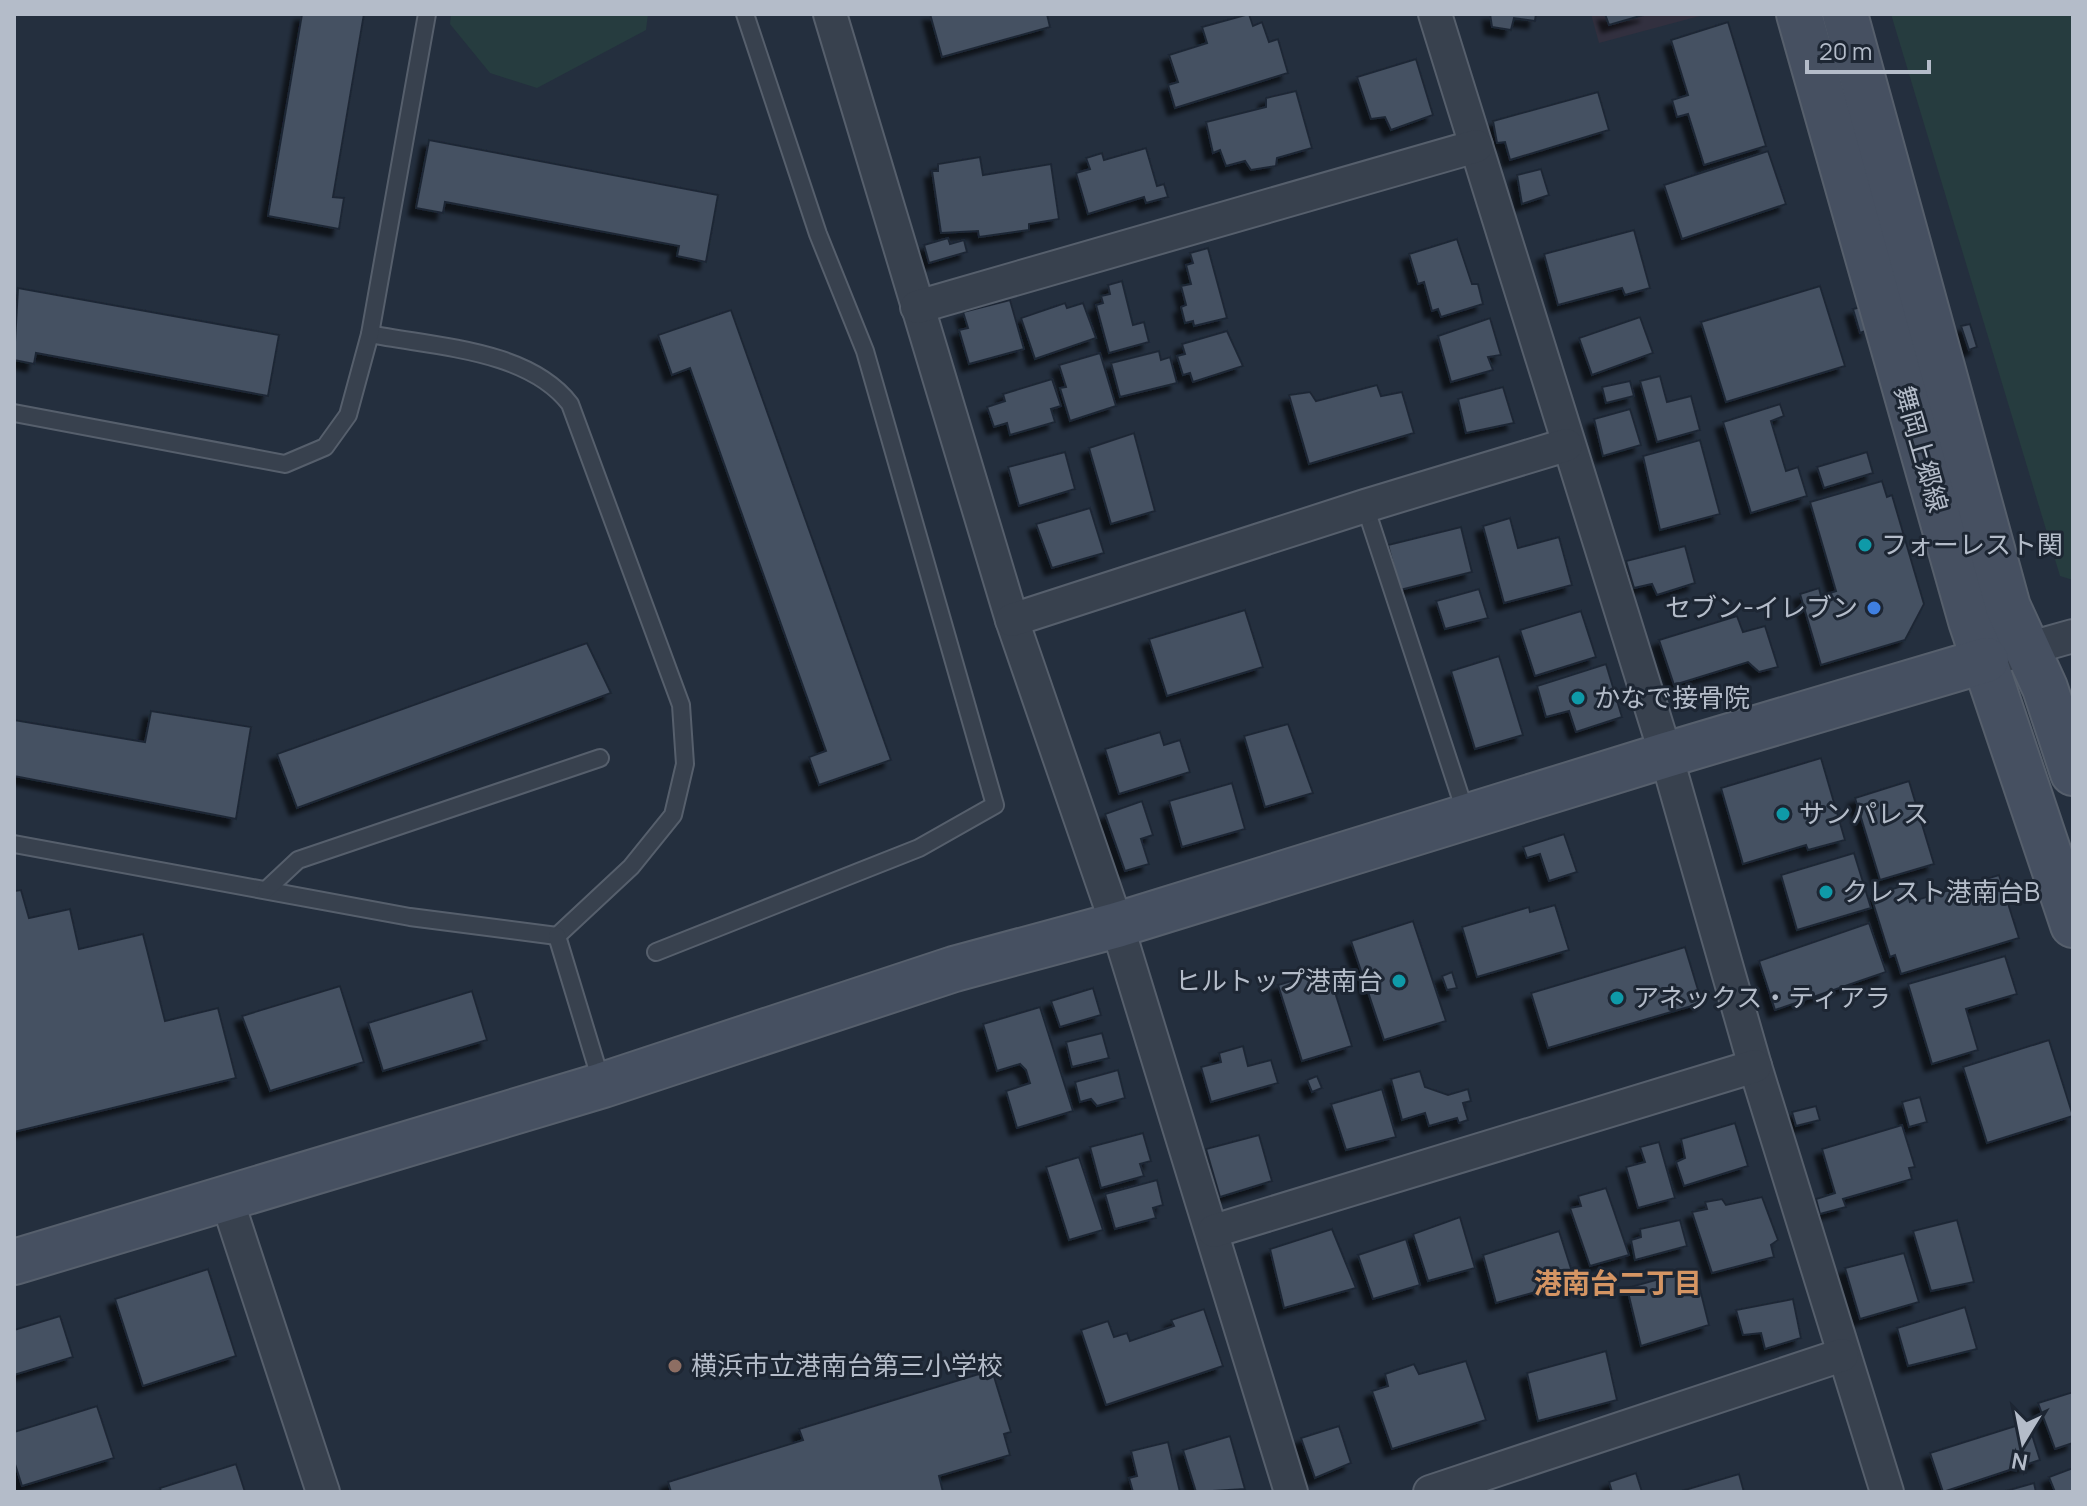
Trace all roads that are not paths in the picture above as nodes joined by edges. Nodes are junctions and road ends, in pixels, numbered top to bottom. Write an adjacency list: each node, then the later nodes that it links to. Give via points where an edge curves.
1 (427, 14): 9 (lane)
2 (745, 14): 25 (lane, via 818,234 865,351 995,805 919,848)
3 (830, 14): 8 (street)
4 (1435, 14): 7 (street)
5 (1799, 14): 15 (street, 舞岡上郷線, via 1971,621)
6 (1845, 14): 15 (street, 舞岡上郷線, via 2000,578)
7 (1476, 146): 8 (street); 11 (street)
8 (917, 307): 13 (street)
9 (370, 334): 10 (lane, via 348,415 325,447 285,464); 24 (lane, via 521,364 555,385 570,404 681,705 685,764 673,815 631,867)
10 (14, 413)
11 (1566, 445): 12 (street); 16 (street)
12 (1365, 506): 13 (street); 19 (lane)
13 (1012, 620): 22 (street)
14 (2073, 636): 15 (street)
15 (2006, 655): 16 (street); 18 (street, 舞岡上郷線, via 2045,688); 23 (street, 舞岡上郷線)
16 (1666, 755): 19 (street); 26 (street)
17 (600, 758): 21 (lane, via 298,860)
18 (2073, 773)
19 (1467, 816): 22 (street)
20 (14, 844): 21 (lane)
21 (266, 890): 24 (lane, via 410,917)
22 (1117, 925): 27 (street, via 954,969); 29 (street)
23 (2073, 925)
24 (557, 936): 27 (lane)
25 (656, 952)
26 (1755, 1066): 29 (street); 31 (street)
27 (603, 1085): 28 (street)
28 (227, 1200): 30 (street); 32 (street)
29 (1214, 1231): 33 (street)
30 (14, 1262)
31 (1842, 1355): 34 (street); 35 (street)
32 (323, 1492)
33 (1291, 1492)
34 (1430, 1492)
35 (1887, 1492)

